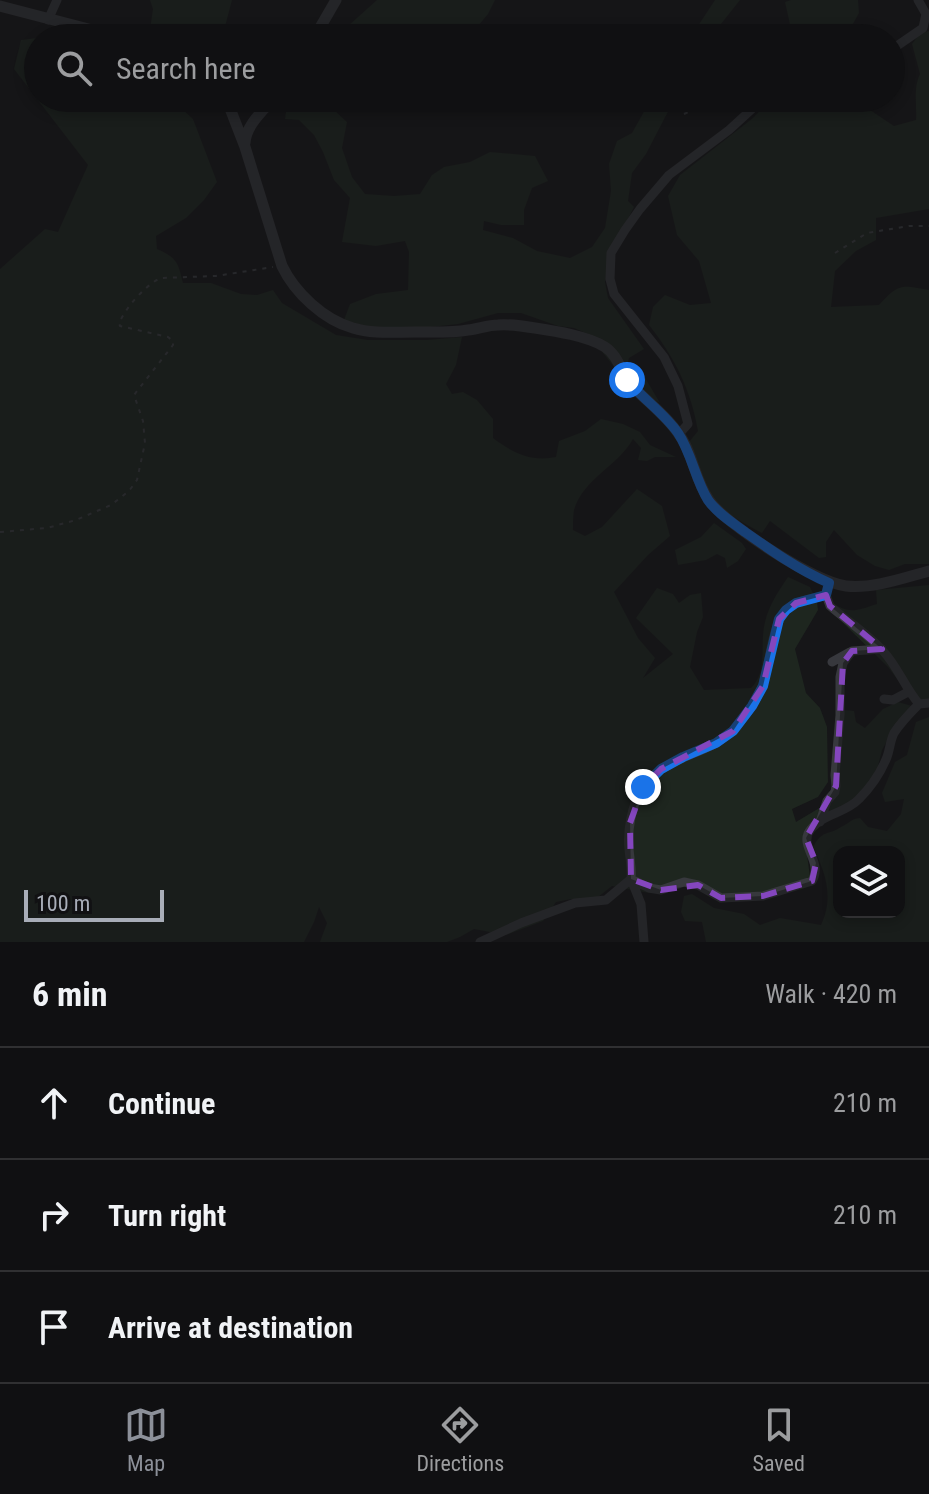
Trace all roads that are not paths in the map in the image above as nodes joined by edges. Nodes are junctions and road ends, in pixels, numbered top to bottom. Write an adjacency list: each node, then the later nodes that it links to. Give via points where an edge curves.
1 (57, 0): 5 (street)
2 (336, 0): 7 (street)
3 (918, 0): 8 (street, via 926,14 923,28)
4 (0, 6): 5 (street)
5 (48, 20): 6 (street)
6 (65, 24)
7 (322, 24)
8 (905, 40)
9 (232, 112): 12 (street)
10 (262, 112): 12 (street, via 245,134)
11 (749, 112): 13 (street, via 669,175 611,253 614,294 664,357 678,386 688,424)
12 (245, 147): 13 (street, via 287,276 334,319 374,331 500,325 595,342 611,352 631,385)
13 (679, 434): 15 (street, via 715,508)
14 (929, 571): 15 (street, via 863,586)
15 (829, 583): 16 (street)
16 (826, 595): 17 (street, via 830,606); 24 (street, via 796,603 779,619 763,686 733,731 661,769 643,787 630,823)
17 (882, 649): 18 (street); 20 (street)
18 (852, 651): 19 (street); 23 (street, via 840,677 835,792)
19 (832, 662)
20 (908, 692): 21 (street); 22 (street)
21 (884, 699)
22 (924, 703): 23 (street, via 894,735 877,776 858,801)
23 (820, 822): 24 (street, via 806,838 816,874 800,885 763,896 721,898 684,882 661,890)
24 (631, 879): 25 (street, via 606,900 575,903); 26 (street, via 641,904)
25 (480, 942)
26 (644, 942)

